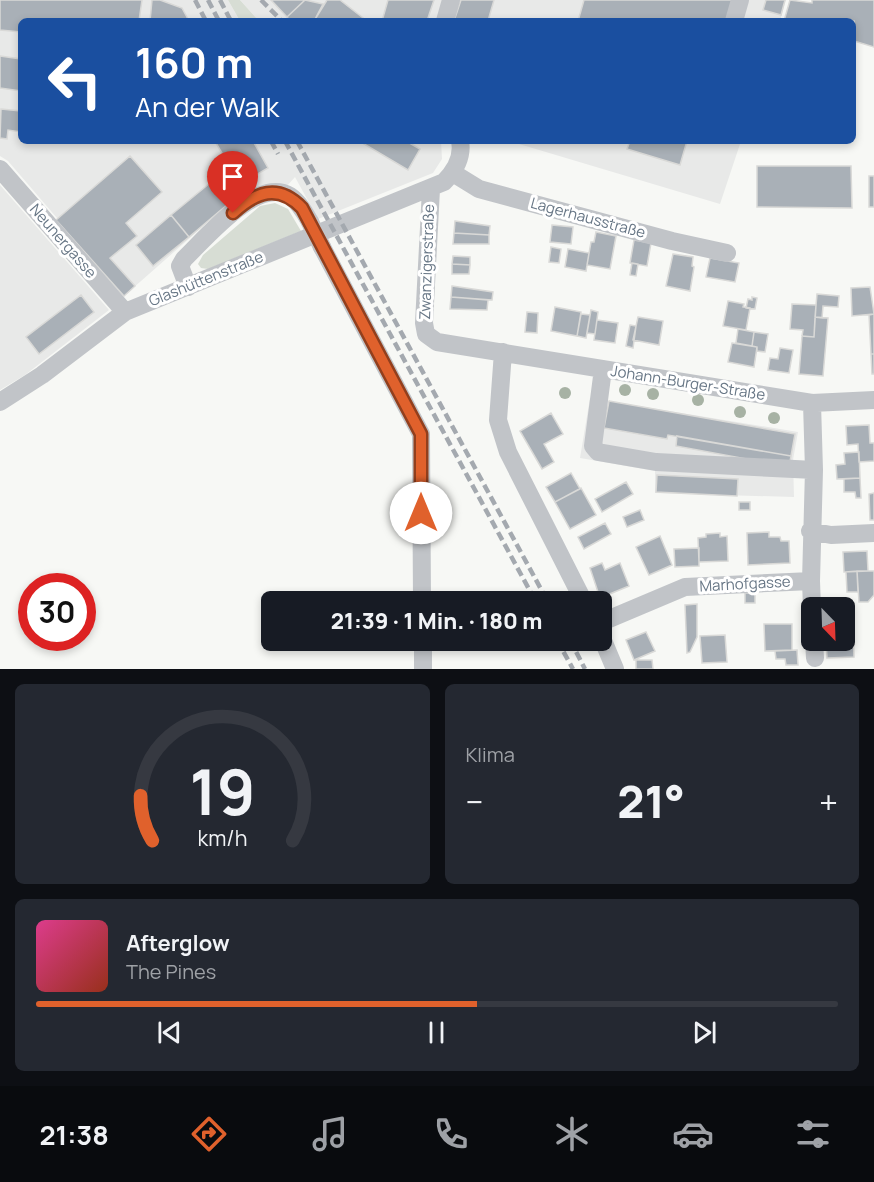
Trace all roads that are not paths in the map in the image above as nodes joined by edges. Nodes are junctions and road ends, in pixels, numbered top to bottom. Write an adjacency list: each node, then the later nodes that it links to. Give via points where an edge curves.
1 (451, 0): 3 (street)
2 (740, 0): 4 (street)
3 (446, 18)
4 (735, 18)
5 (460, 144): 7 (street)
6 (0, 169): 11 (street, Neunergasse)
7 (453, 173): 8 (street, Zwanzigerstraße); 9 (street, Lagerhausstraße, via 479,189)
8 (431, 189): 10 (street, Glashüttenstraße); 12 (street, Zwanzigerstraße, via 426,334 437,342)
9 (727, 253)
10 (188, 287): 11 (street, Glashüttenstraße); 21 (street, bridge, via 180,266 184,259 242,205 260,194 278,192 290,196 310,222 421,434)
11 (125, 312): 15 (street, Glashüttenstraße)
12 (503, 352): 13 (street, Johann-Burger-Straße); 22 (street, via 498,420 508,452)
13 (603, 369): 16 (street, Johann-Burger-Straße); 17 (street, via 593,446 598,452 656,462)
14 (874, 400): 16 (street, Johann-Burger-Straße)
15 (0, 402)
16 (812, 403): 17 (street, Marhofgasse)
17 (814, 470): 18 (street, Marhofgasse)
18 (810, 531): 19 (street, via 831,535); 20 (street, Marhofgasse)
19 (874, 533)
20 (811, 581): 23 (street); 24 (street, Marhofgasse, via 685,587)
21 (422, 591)
22 (578, 591)
23 (812, 597)
24 (612, 618)
25 (423, 651): 27 (street)
26 (607, 651): 28 (street)
27 (423, 669)
28 (615, 669)

